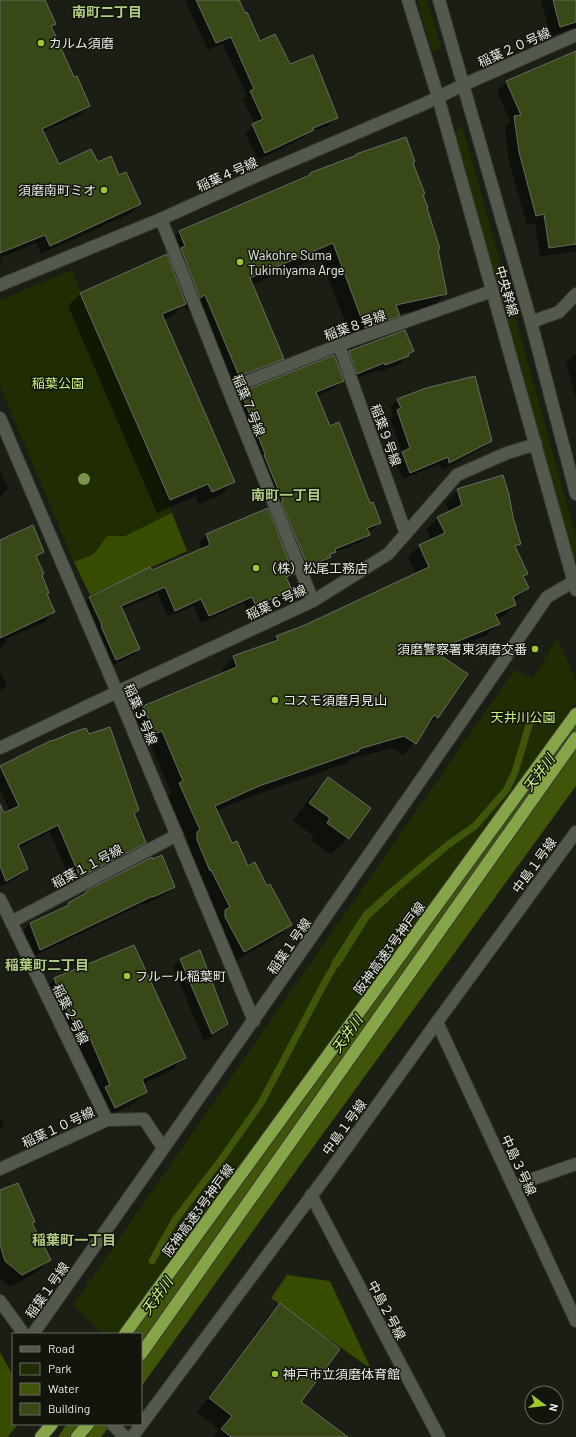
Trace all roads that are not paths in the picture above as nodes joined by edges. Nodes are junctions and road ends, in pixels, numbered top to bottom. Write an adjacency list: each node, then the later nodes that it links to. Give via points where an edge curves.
1 (408, 0): 5 (street, 中央幹線)
2 (438, 0): 4 (street, 中央幹線)
3 (576, 35): 4 (street, 稲葉２０号線)
4 (463, 85): 5 (street, 稲葉４号線); 10 (street, 中央幹線)
5 (438, 97): 6 (street, 稲葉４号線); 8 (street, 中央幹線)
6 (161, 219): 7 (street, 稲葉４号線); 12 (street, 稲葉７号線)
7 (0, 285)
8 (492, 291): 11 (street, 稲葉８号線); 14 (street, 中央幹線)
9 (576, 294): 10 (street, via 559,312)
10 (531, 322): 15 (street, 中央幹線)
11 (339, 345): 12 (street, 稲葉８号線); 16 (street, 稲葉９号線)
12 (228, 389): 18 (street, 稲葉７号線)
13 (0, 418): 19 (street, 稲葉３号線)
14 (536, 444): 16 (street, 稲葉６号線, via 507,453 456,475); 17 (street, 中央幹線)
15 (576, 494)
16 (406, 534): 18 (street, 稲葉６号線, via 388,554)
17 (575, 586): 27 (street, 稲葉１号線, via 547,597)
18 (314, 601): 19 (street, 稲葉６号線)
19 (117, 692): 22 (street, 稲葉６号線); 24 (street, 稲葉３号線)
20 (576, 714): 39 (highway, 阪神高速3号神戸線)
21 (576, 738): 40 (highway)
22 (0, 748)
23 (576, 832): 28 (street, 中島１号線)
24 (177, 835): 26 (street, 稲葉１１号線); 27 (street, 稲葉３号線)
25 (0, 899): 26 (street, 稲葉２号線)
26 (11, 922): 29 (street, 稲葉２号線)
27 (254, 1021): 30 (street, 稲葉１号線)
28 (437, 1022): 33 (street, 中島３号線); 34 (street, 中島１号線)
29 (107, 1120): 30 (street, 稲葉１０号線, via 144,1119); 32 (street, 稲葉１０号線)
30 (163, 1148): 38 (street, 稲葉１号線)
31 (576, 1164): 33 (street)
32 (0, 1169)
33 (513, 1186): 36 (street, 中島３号線)
34 (311, 1195): 41 (street, 中島１号線); 48 (street, 中島２号線)
35 (0, 1301): 37 (street)
36 (576, 1320)
37 (23, 1333)
38 (35, 1333)
39 (126, 1333)
40 (142, 1353)
41 (142, 1408)
42 (51, 1425): 46 (highway)
43 (87, 1425): 47 (highway)
44 (128, 1425): 45 (street, 中島１号線)
45 (122, 1433)
46 (41, 1437)
47 (77, 1437)
48 (439, 1437)

